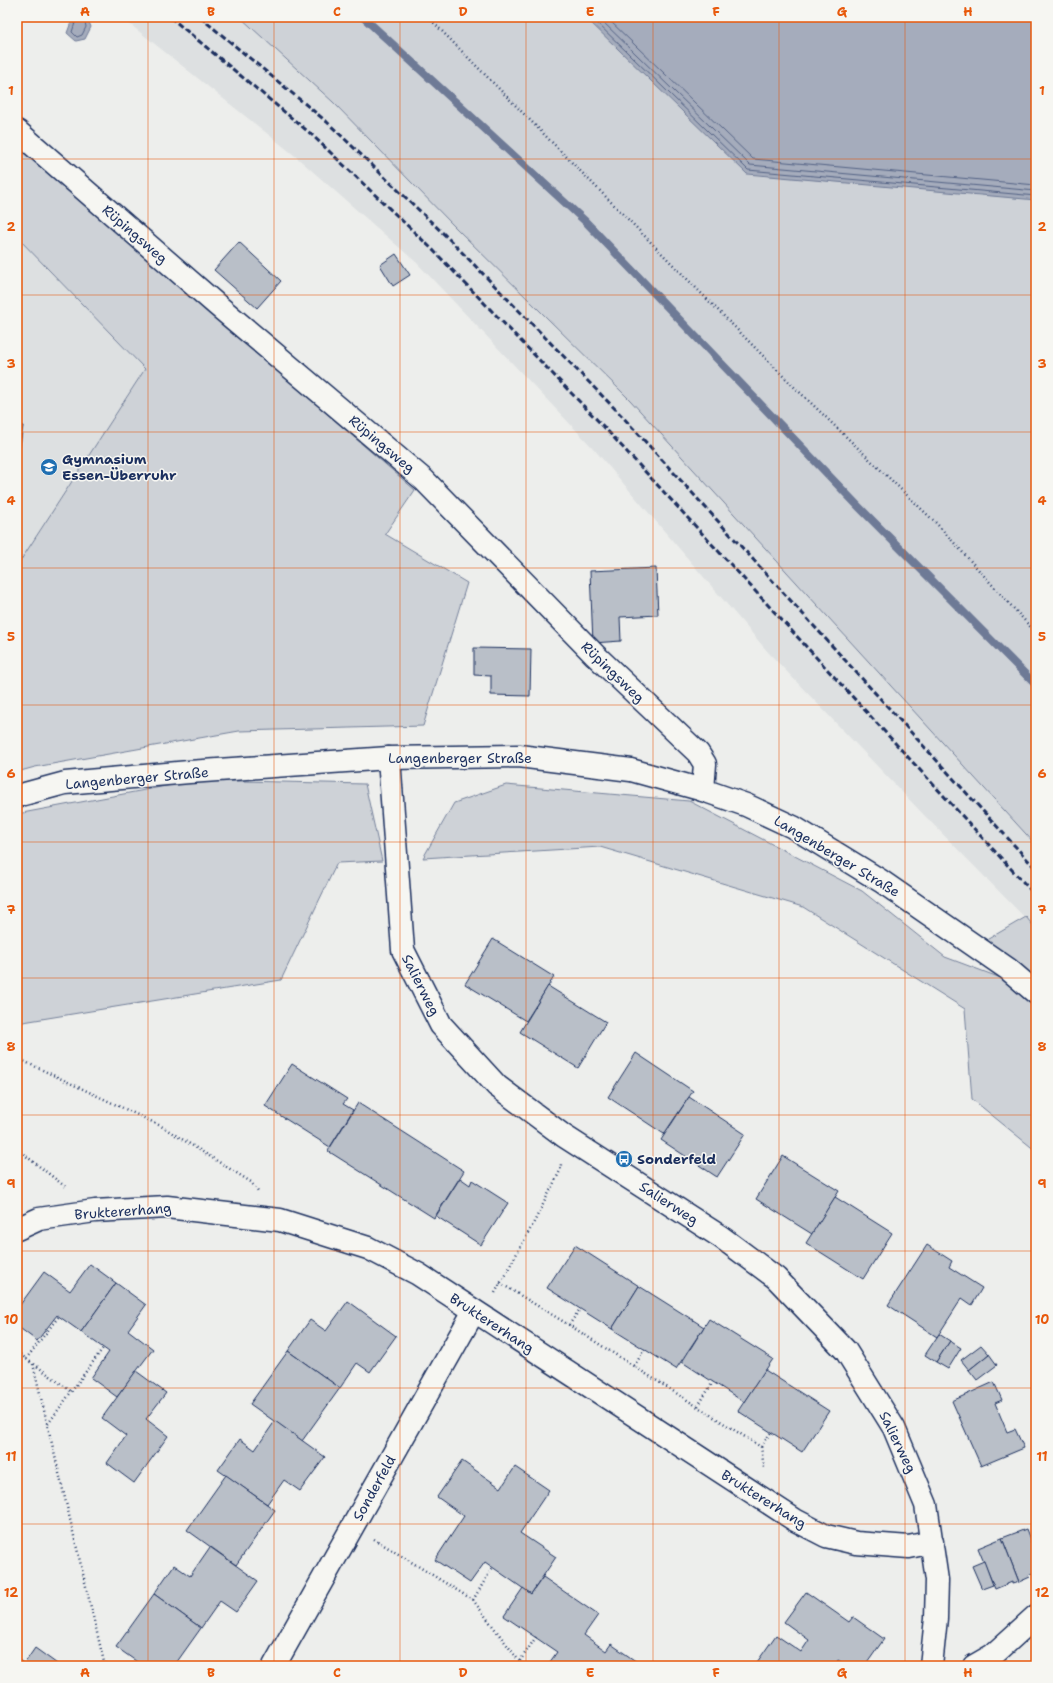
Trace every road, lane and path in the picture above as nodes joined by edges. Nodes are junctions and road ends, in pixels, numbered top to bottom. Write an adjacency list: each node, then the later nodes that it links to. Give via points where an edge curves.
1 (428, 17): 3 (path, via 787,380 936,523)
2 (17, 131): 5 (street, Rüpingsweg, via 424,480 595,655 698,753 705,764)
3 (1036, 633)
4 (389, 758): 5 (street, Langenberger Straße, via 519,756 632,770); 6 (street, Langenberger Straße, via 65,783); 33 (street, Salierweg, via 403,950 441,1025 497,1086 564,1136 722,1237 770,1273 846,1351 894,1428 926,1505)
5 (702, 790): 7 (street, Langenberger Straße, via 746,805 793,827 881,881 1008,969)
6 (17, 796)
7 (1036, 993)
8 (17, 1058): 12 (path, via 161,1126 251,1182)
9 (17, 1149): 11 (path)
10 (560, 1171): 14 (path)
11 (95, 1211): 12 (street, Bruktererhang, via 167,1207); 13 (street, Bruktererhang, via 39,1219)
12 (280, 1220): 16 (street, Bruktererhang, via 368,1248 418,1274)
13 (17, 1229)
14 (500, 1283): 16 (path); 18 (path)
15 (580, 1309): 18 (path)
16 (478, 1313): 31 (street, Bruktererhang); 32 (street, Sonderfeld)
17 (59, 1316): 22 (path)
18 (569, 1325): 24 (path)
19 (103, 1348): 26 (path)
20 (644, 1349): 24 (path)
21 (17, 1352): 22 (path)
22 (26, 1359): 23 (path)
23 (33, 1364): 26 (path); 28 (path)
24 (634, 1366): 27 (path)
25 (713, 1382): 27 (path)
26 (72, 1392): 28 (path)
27 (698, 1406): 30 (path)
28 (48, 1425): 39 (path, via 104,1662)
29 (772, 1432): 30 (path)
30 (762, 1447): 31 (path)
31 (768, 1503): 33 (street, Bruktererhang, via 826,1536 856,1543 909,1547)
32 (352, 1526): 35 (path); 40 (street, Sonderfeld)
33 (932, 1542): 42 (street, Salierweg, via 937,1580)
34 (493, 1567): 35 (path)
35 (473, 1600): 38 (path)
36 (1036, 1616): 43 (street, via 993,1655)
37 (536, 1637): 38 (path)
38 (520, 1661): 41 (path)
39 (109, 1666)
40 (274, 1666)
41 (523, 1666)
42 (931, 1666)
43 (974, 1666)

